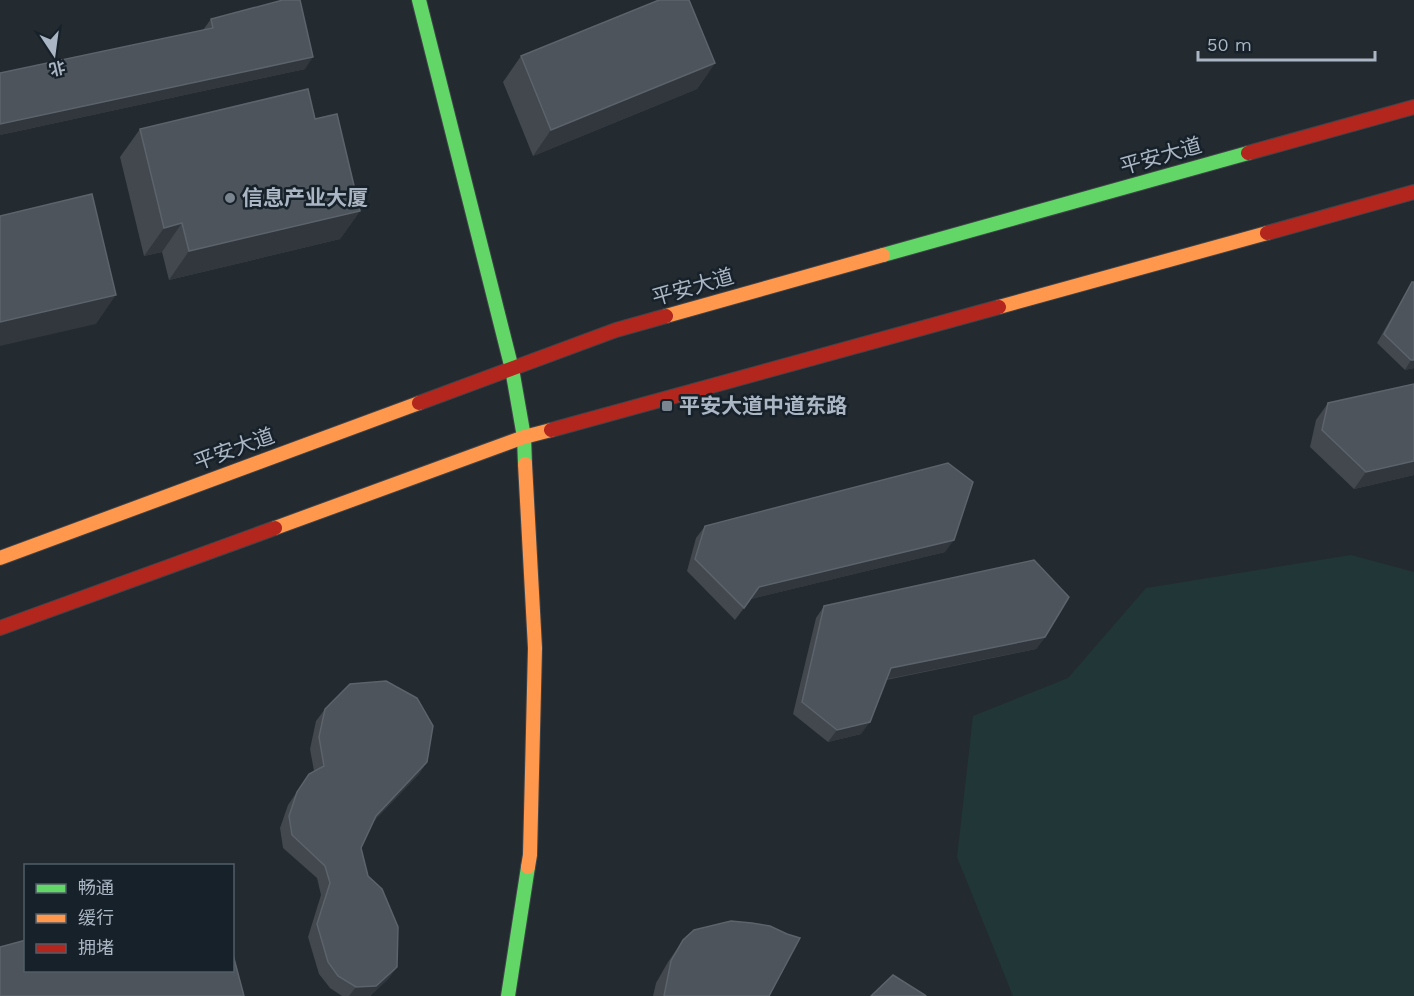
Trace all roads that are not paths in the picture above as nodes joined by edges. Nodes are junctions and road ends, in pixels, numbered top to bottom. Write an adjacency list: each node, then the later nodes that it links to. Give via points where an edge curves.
1 (419, 0): 4 (main road)
2 (1414, 107): 4 (main road, 平安大道, via 616,330)
3 (1414, 192): 5 (main road)
4 (512, 369): 5 (main road); 6 (main road, 平安大道)
5 (524, 437): 7 (main road); 8 (main road, via 535,648 530,855)
6 (0, 558)
7 (0, 628)
8 (508, 996)

